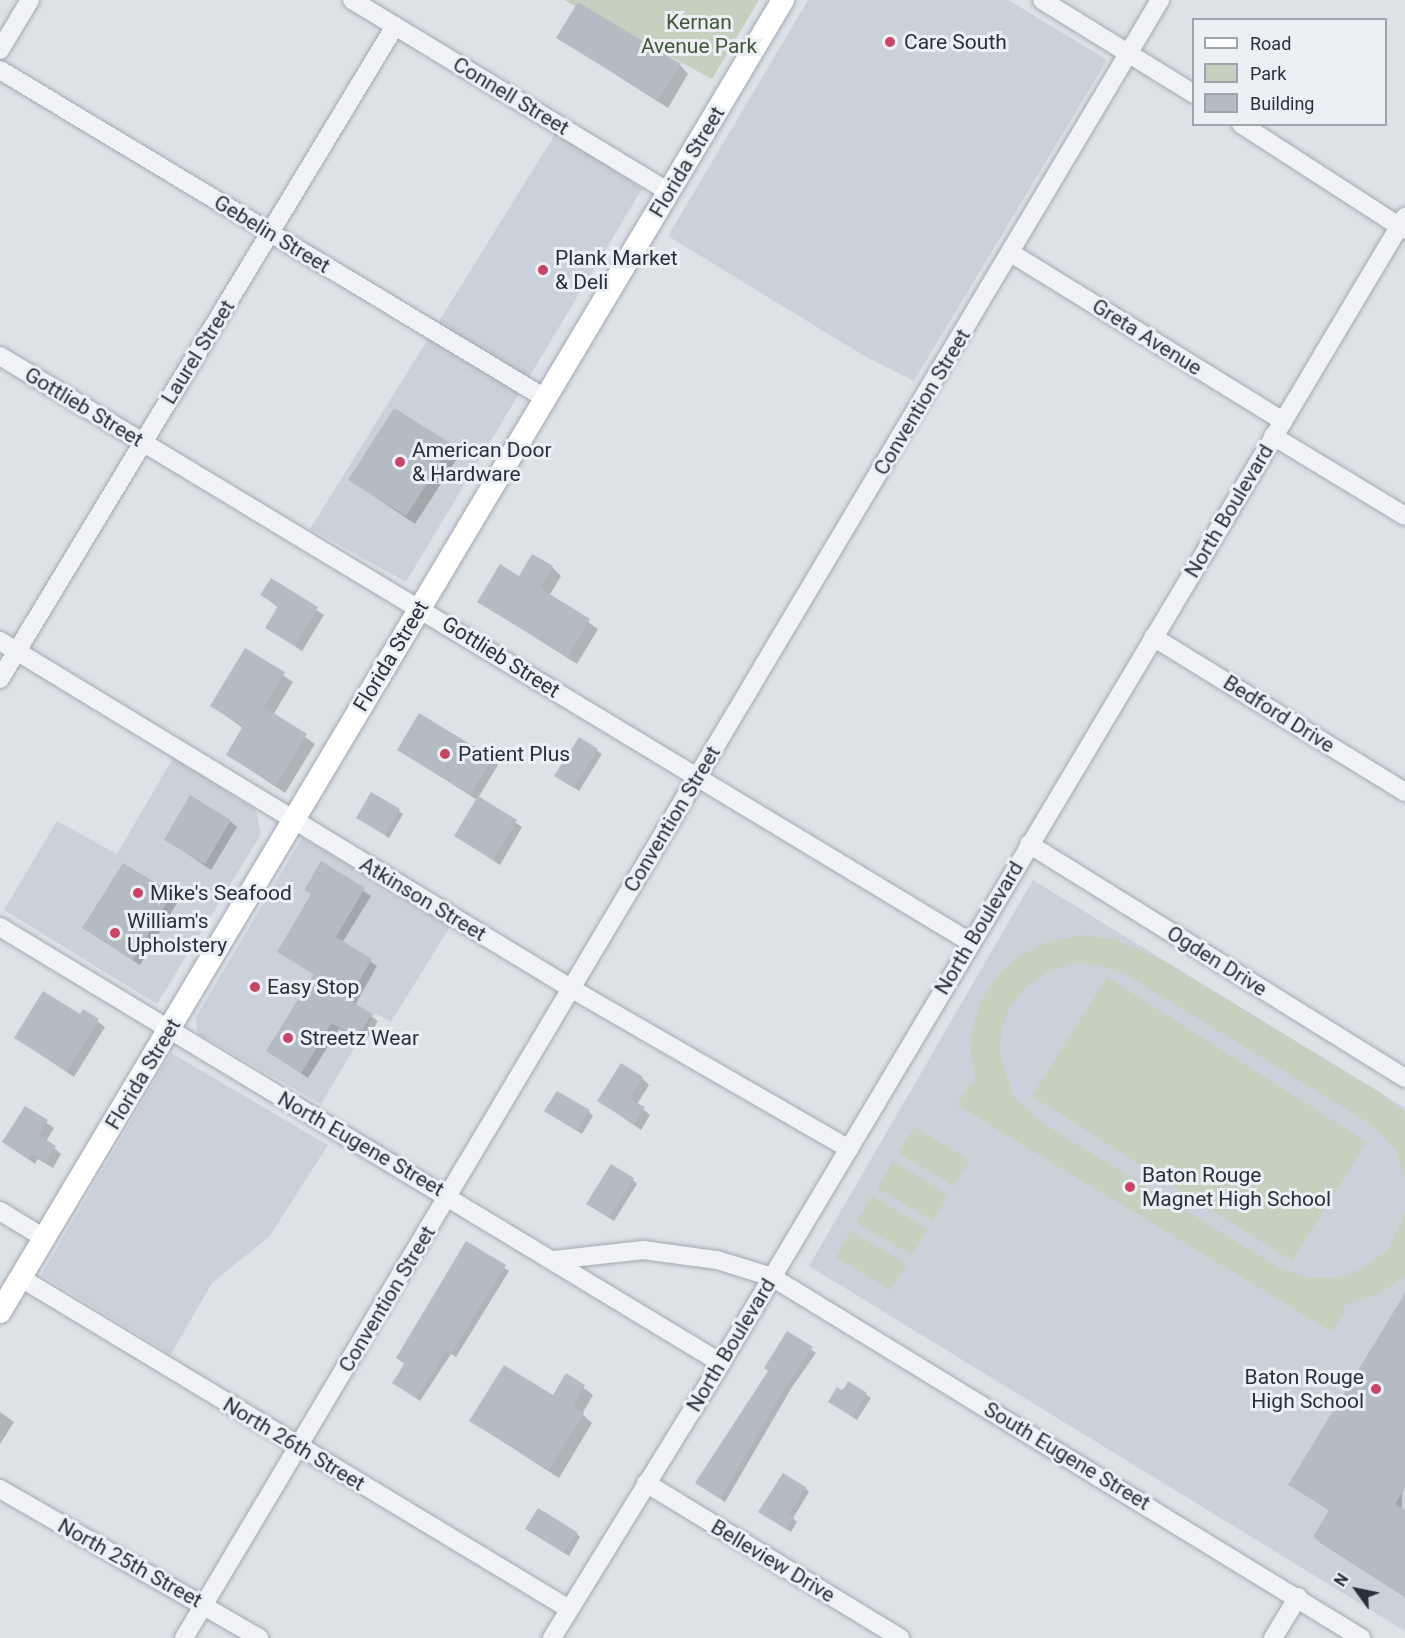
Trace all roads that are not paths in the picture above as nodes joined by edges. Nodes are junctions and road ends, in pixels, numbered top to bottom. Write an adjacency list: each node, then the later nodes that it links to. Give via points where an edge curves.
1 (30, 0): 7 (street)
2 (352, 0): 6 (street, Connell Street)
3 (783, 0): 12 (main road, Florida Street)
4 (1042, 0): 8 (street)
5 (1160, 0): 8 (street, Convention Street)
6 (395, 26): 12 (street, Connell Street); 14 (street, Laurel Street)
7 (0, 50)
8 (1130, 53): 10 (street); 15 (street, Convention Street)
9 (0, 70): 14 (street, Gebelin Street)
10 (1192, 93)
11 (1244, 126): 13 (street)
12 (669, 192): 17 (main road, Florida Street)
13 (1403, 224): 18 (street, North Boulevard)
14 (272, 234): 17 (street, Gebelin Street); 19 (street, Laurel Street)
15 (1011, 253): 18 (street, Greta Avenue); 26 (street, Convention Street)
16 (0, 357): 19 (street, Gottlieb Street)
17 (544, 398): 21 (main road, Florida Street)
18 (1278, 429): 20 (street, Greta Avenue); 22 (street, North Boulevard)
19 (141, 442): 21 (street, Gottlieb Street); 24 (street, Laurel Street)
20 (1405, 516)
21 (420, 607): 26 (street, Gottlieb Street); 28 (main road, Florida Street)
22 (1153, 637): 27 (street, Bedford Drive); 29 (street, North Boulevard)
23 (0, 641): 24 (street, Atkinson Street)
24 (16, 651): 25 (street, Laurel Street); 28 (street, Atkinson Street)
25 (0, 679)
26 (697, 777): 31 (street, Gottlieb Street); 32 (street, Convention Street)
27 (1405, 792)
28 (294, 821): 32 (street, Atkinson Street); 33 (main road, Florida Street)
29 (1029, 844): 31 (street, North Boulevard); 34 (street, Ogden Drive)
30 (0, 927): 33 (street, North Eugene Street)
31 (970, 942): 35 (street, North Boulevard)
32 (572, 988): 35 (street, Atkinson Street); 36 (street, Convention Street)
33 (168, 1031): 36 (street, North Eugene Street); 38 (main road, Florida Street)
34 (1405, 1078)
35 (849, 1149): 40 (street, North Boulevard)
36 (449, 1196): 39 (street, North Eugene Street); 44 (street, Convention Street)
37 (0, 1211): 38 (street)
38 (44, 1238): 41 (main road, Florida Street)
39 (554, 1260): 40 (street, South Eugene Street, via 643,1250 717,1260); 43 (street, North Eugene Street)
40 (772, 1277): 43 (street, North Boulevard); 47 (street, South Eugene Street)
41 (21, 1278): 42 (main road, Florida Street); 44 (street, North 26th Street)
42 (0, 1312)
43 (721, 1363): 45 (street, North Boulevard)
44 (298, 1447): 48 (street, Convention Street); 49 (street, North 26th Street)
45 (646, 1484): 49 (street, North Boulevard); 53 (street, Belleview Drive)
46 (0, 1489): 48 (street, North 25th Street)
47 (1298, 1597): 54 (street); 55 (street, South Eugene Street)
48 (204, 1604): 50 (street, Convention Street); 51 (street, North 25th Street)
49 (569, 1609): 52 (street, North Boulevard)
50 (184, 1638)
51 (259, 1638)
52 (552, 1638)
53 (900, 1638)
54 (1273, 1638)
55 (1361, 1638)

